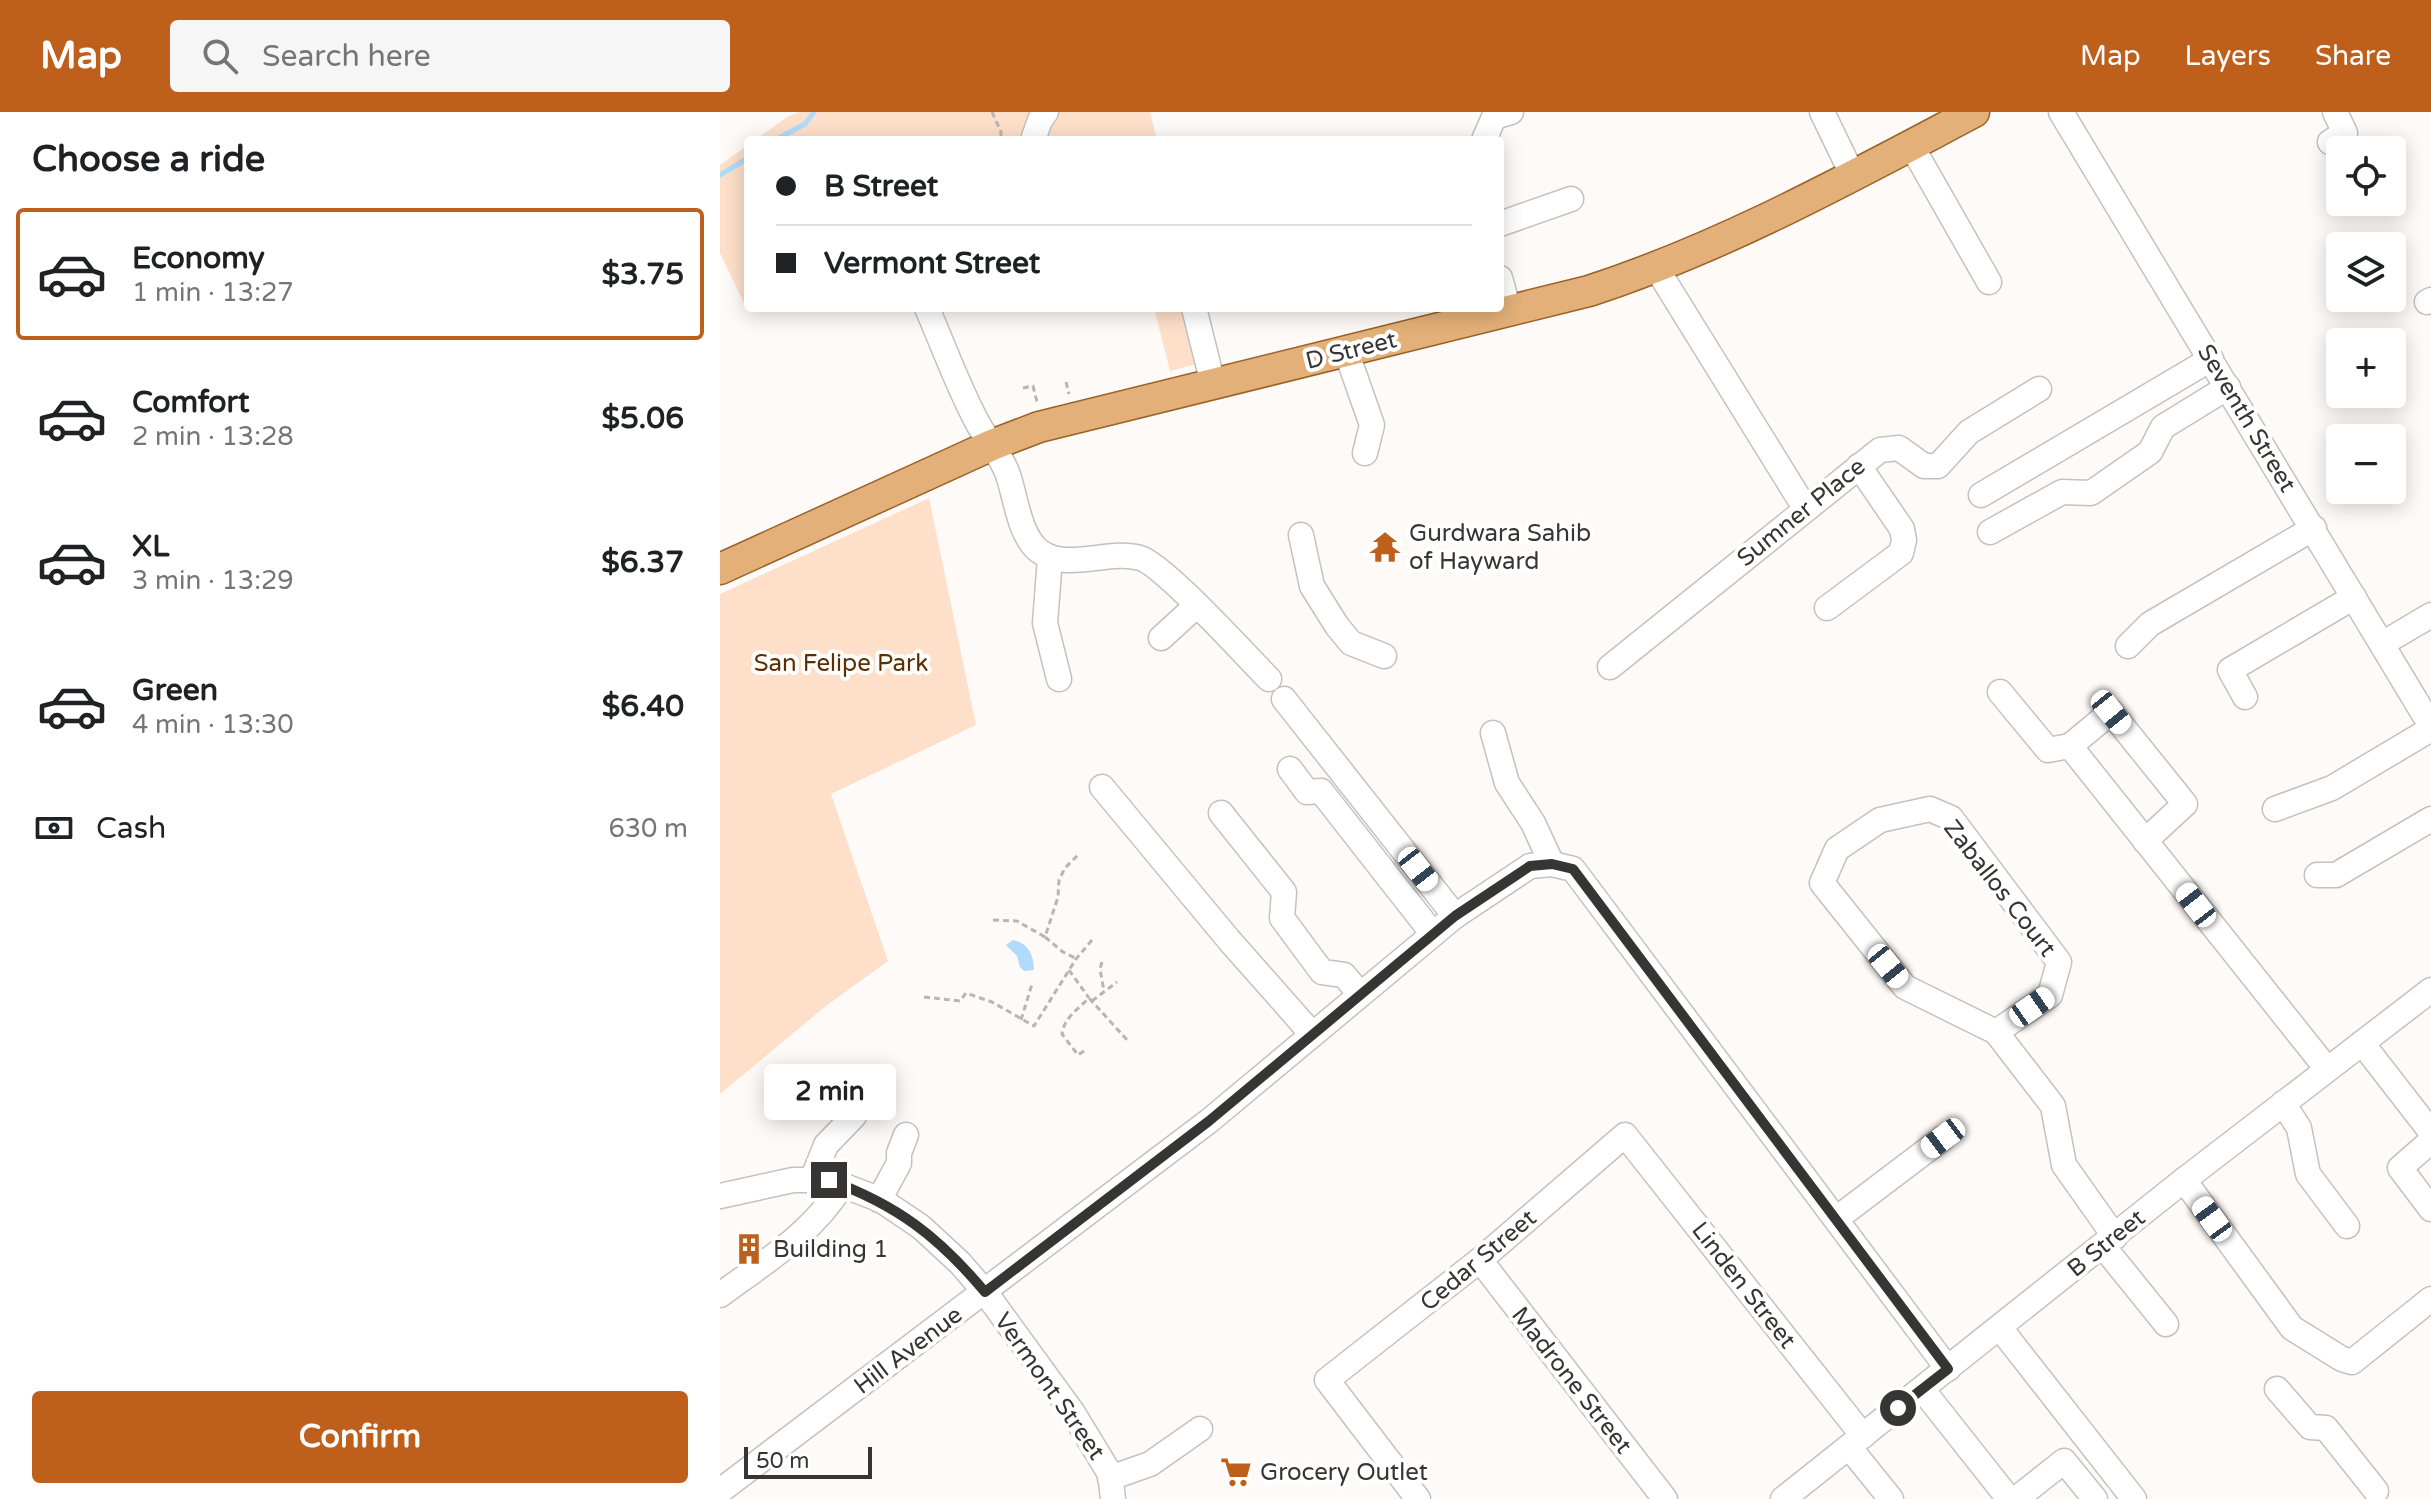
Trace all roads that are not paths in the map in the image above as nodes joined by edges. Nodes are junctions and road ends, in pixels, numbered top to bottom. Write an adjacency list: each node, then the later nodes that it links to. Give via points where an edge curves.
1 (1046, 112): 7 (street)
2 (1511, 112): 8 (street, via 1494,117)
3 (1822, 112): 11 (street)
4 (1974, 112): 10 (main road, D Street)
5 (2061, 112): 21 (street, Seventh Street)
6 (2335, 112): 9 (street, via 2345,133)
7 (1034, 136)
8 (1486, 136)
9 (2340, 136)
10 (1911, 145): 11 (main road, D Street); 15 (street)
11 (1853, 176): 14 (main road, D Street)
12 (1571, 199): 13 (street)
13 (1504, 223)
14 (1657, 269): 16 (main road, D Street); 29 (street)
15 (1989, 282)
16 (1504, 310)
17 (929, 312): 25 (street, via 974,417)
18 (1195, 312): 22 (street)
19 (1497, 312): 20 (main road, D Street)
20 (1346, 351): 22 (main road, D Street); 26 (street, via 1372,425)
21 (2211, 359): 23 (street, Seventh Street); 28 (street)
22 (1213, 384): 25 (main road, D Street, via 1039,427)
23 (2228, 387): 30 (street, Seventh Street); 31 (street, via 2163,427 2150,452 2091,493 2062,492)
24 (2039, 389): 27 (street, Sumner Place, via 1969,432 1938,466 1924,466 1899,448 1880,450)
25 (992, 445): 33 (street, via 1008,474 1029,537); 34 (main road, D Street)
26 (1365, 453)
27 (1859, 466): 29 (street, Sumner Place); 37 (street, via 1902,529 1903,546 1901,553)
28 (1981, 495)
29 (1805, 508): 43 (street, Sumner Place)
30 (2314, 528): 35 (street, Seventh Street); 41 (street, via 2150,624)
31 (1990, 532)
32 (1301, 535): 42 (street, via 1312,586 1337,626 1351,643)
33 (1050, 558): 36 (street, via 1144,558); 44 (street, via 1045,623)
34 (720, 569)
35 (2354, 597): 40 (street, Seventh Street); 47 (street, via 2230,670)
36 (1196, 606): 39 (street); 45 (street)
37 (1827, 608)
38 (2431, 615): 40 (street)
39 (1161, 638)
40 (2382, 644): 49 (street, Seventh Street)
41 (2128, 646)
42 (1384, 656)
43 (1610, 667)
44 (1059, 679)
45 (1269, 679)
46 (2000, 692): 51 (street, via 2048,750)
47 (2245, 697)
48 (1284, 699): 60 (street)
49 (2431, 728): 54 (street, via 2332,788)
50 (1493, 733): 58 (street, via 1507,783)
51 (2070, 746): 57 (street); 57 (street, via 2111,712 2167,781 2185,804)
52 (1290, 769): 61 (street, via 1307,792 1321,791)
53 (1102, 787): 65 (street)
54 (2275, 809)
55 (1221, 813): 63 (street, via 1284,892 1282,918 1322,972 1344,975)
56 (2431, 819): 59 (street, via 2336,875)
57 (2145, 841): 67 (street)
58 (1552, 864): 60 (street, Hill Avenue, via 1530,866); 81 (street, via 1573,869)
59 (2317, 875)
60 (1455, 916): 61 (street, Hill Avenue)
61 (1433, 934): 63 (street, Hill Avenue)
62 (2431, 990): 66 (street, B Street)
63 (1360, 994): 65 (street, Hill Avenue)
64 (1996, 1032): 64 (street, Zaballos Court, via 1905,987 1822,883 1837,849 1880,820 1930,809 1951,818 2059,962 2050,995); 83 (street, Zaballos Court, via 2053,1106 2064,1165)
65 (1312, 1034): 85 (street, Hill Avenue, via 1209,1121)
66 (2362, 1043): 67 (street, B Street); 70 (street)
67 (2327, 1069): 68 (street, B Street)
68 (2283, 1103): 76 (street, B Street); 82 (street, via 2299,1128 2308,1174)
69 (854, 1116): 75 (street, via 826,1145)
70 (2431, 1132)
71 (1625, 1135): 84 (street, Cedar Street); 94 (street, Linden Street)
72 (1943, 1138): 81 (street)
73 (2431, 1141): 80 (street, via 2400,1168)
74 (902, 1144): 79 (street, via 889,1160)
75 (812, 1180): 77 (street, Vermont Street); 78 (street, Vermont Street)
76 (2184, 1180): 83 (street, B Street); 87 (street, via 2292,1328 2342,1359 2352,1362)
77 (842, 1185): 79 (street, Vermont Street); 86 (street, via 798,1238)
78 (720, 1196)
79 (874, 1198): 85 (street, Vermont Street, via 921,1227)
80 (2431, 1209)
81 (1836, 1219): 90 (street)
82 (2347, 1226)
83 (2109, 1241): 88 (street, Zaballos Court); 89 (street, B Street)
84 (1480, 1260): 98 (street, Cedar Street, via 1327,1380); 99 (street, Madrone Street)
85 (985, 1292): 95 (street, Vermont Street, via 1073,1413); 96 (street, Hill Avenue)
86 (720, 1295)
87 (2431, 1299)
88 (2166, 1324)
89 (2000, 1328): 90 (street, B Street); 106 (street)
90 (1948, 1369): 91 (street, B Street)
91 (1922, 1389): 94 (street, B Street); 103 (street)
92 (2277, 1389): 97 (street, via 2310,1427 2326,1428)
93 (1200, 1429): 95 (street)
94 (1851, 1445): 100 (street, B Street); 101 (street); 102 (street)
95 (1112, 1489)
96 (720, 1491)
97 (2376, 1491)
98 (1418, 1499)
99 (1665, 1499)
100 (1783, 1499)
101 (1877, 1499)
102 (1891, 1499)
103 (2009, 1499)
104 (2016, 1499): 105 (street, via 2064,1461)
105 (2095, 1499)
106 (2134, 1499)

